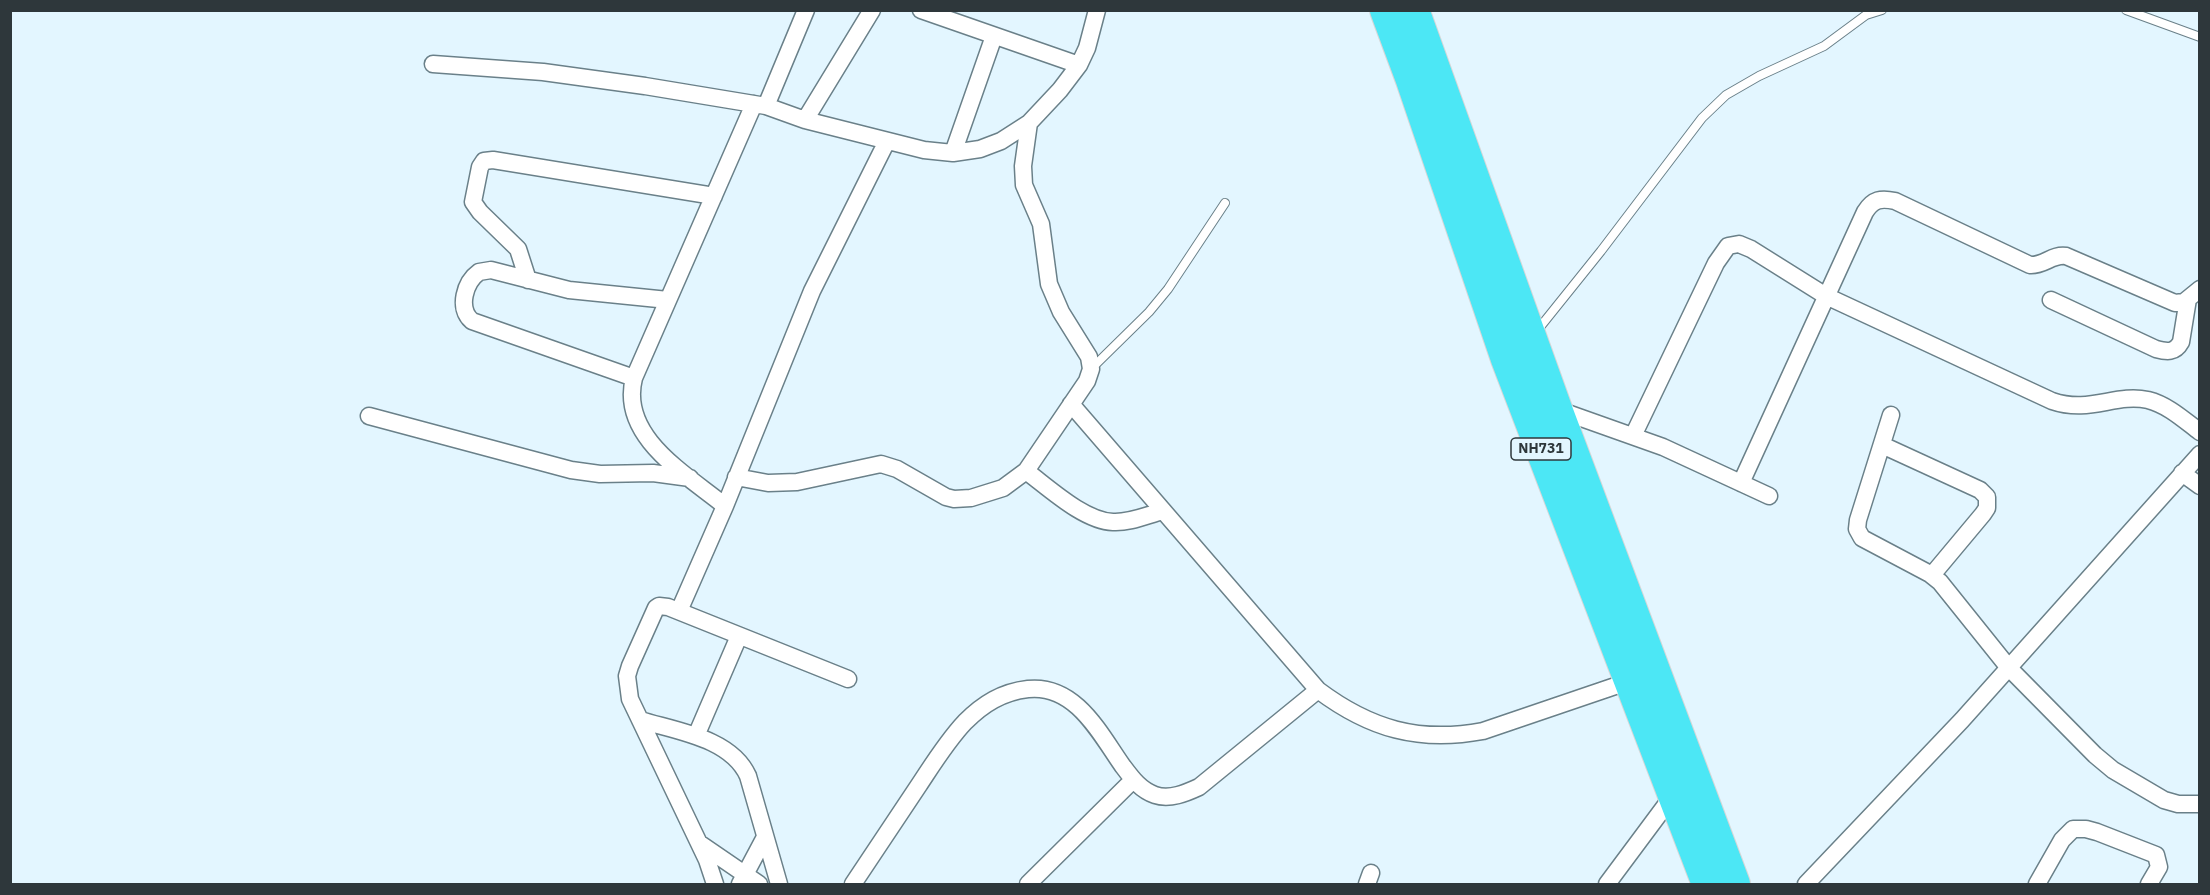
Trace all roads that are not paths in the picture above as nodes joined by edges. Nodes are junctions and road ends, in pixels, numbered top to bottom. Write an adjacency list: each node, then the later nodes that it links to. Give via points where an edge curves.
1 (806, 10): 13 (street)
2 (872, 10): 14 (street)
3 (921, 10): 9 (street)
4 (1097, 10): 12 (street)
5 (1386, 10): 50 (highway, NH731, via 1507,359)
6 (1413, 10): 25 (highway, NH731)
7 (1882, 10): 25 (lane, via 1866,15 1824,46 1726,95 1701,118)
8 (2126, 10): 10 (lane)
9 (994, 36): 12 (street); 17 (street)
10 (2199, 37)
11 (433, 64): 13 (street, via 543,72)
12 (1079, 65): 15 (street)
13 (760, 105): 14 (street); 18 (street)
14 (806, 120): 16 (street)
15 (1029, 123): 17 (street, via 1001,141); 26 (street, via 1024,185 1041,224 1049,284 1089,357)
16 (887, 141): 17 (street); 38 (street, via 812,291)
17 (953, 153)
18 (714, 196): 20 (street, via 484,161 473,202 518,249); 23 (street)
19 (1225, 203): 26 (lane, via 1149,312)
20 (528, 280): 23 (street, via 570,290); 27 (street, via 491,270 479,272 465,296 467,317)
21 (2194, 294): 22 (street, via 2180,303 2170,301 2061,255 2030,265 1884,199 1870,204 1865,212); 24 (street, via 2181,342 2170,352)
22 (1826, 296): 32 (street, via 2052,401 2081,407 2150,401 2164,406); 33 (street, via 1744,245 1728,246 1716,263); 40 (street)
23 (668, 300): 27 (street)
24 (2051, 300)
25 (1530, 339): 29 (highway, NH731)
26 (1091, 369): 28 (street)
27 (634, 378): 39 (street, via 631,402 643,433)
28 (1071, 404): 36 (street); 44 (street)
29 (1556, 409): 33 (street); 67 (highway, NH731)
30 (1891, 415): 34 (street)
31 (369, 416): 39 (street, via 571,470 600,474 653,472)
32 (2199, 432)
33 (1633, 436): 40 (street)
34 (1882, 445): 45 (street, via 1858,520 1858,534 1868,543); 45 (street, via 1980,490 1987,497 1983,514)
35 (2199, 454): 37 (street)
36 (1026, 471): 38 (street, via 994,492 962,499 946,496 881,464 790,483); 44 (street, via 1082,511 1104,521 1126,522)
37 (2182, 473): 41 (street); 48 (street)
38 (736, 477): 43 (street)
39 (691, 478): 43 (street)
40 (1741, 483): 42 (street)
41 (2199, 486)
42 (1769, 496)
43 (725, 506): 46 (street)
44 (1163, 511): 51 (street)
45 (1932, 575): 48 (street)
46 (679, 611): 47 (street); 52 (street, via 664,606 656,608 630,666 630,699)
47 (740, 636): 49 (street); 53 (street)
48 (2009, 668): 57 (street, via 2113,770 2164,800); 68 (street)
49 (848, 679)
50 (1630, 681): 51 (street, via 1458,736 1400,732 1350,712); 56 (highway, NH731)
51 (1318, 690): 54 (street, via 1199,787 1163,796 1145,790)
52 (640, 720): 53 (street); 59 (street)
53 (696, 736): 58 (street, via 725,749 743,764)
54 (1133, 780): 64 (street, via 1070,699 1034,688 997,697 964,723 944,747); 65 (street)
55 (2199, 789): 57 (street)
56 (1674, 794): 60 (highway, NH731); 66 (street)
57 (2193, 804)
58 (765, 837): 61 (street); 63 (street)
59 (699, 842): 61 (street); 62 (street)
60 (1699, 880)
61 (748, 882)
62 (715, 885)
63 (779, 885)
64 (853, 885)
65 (1028, 885)
66 (1607, 885)
67 (1734, 885)
68 (1806, 885)
69 (2037, 885): 70 (street, via 2068,832 2079,828 2156,855 2159,867)
70 (2149, 885)

